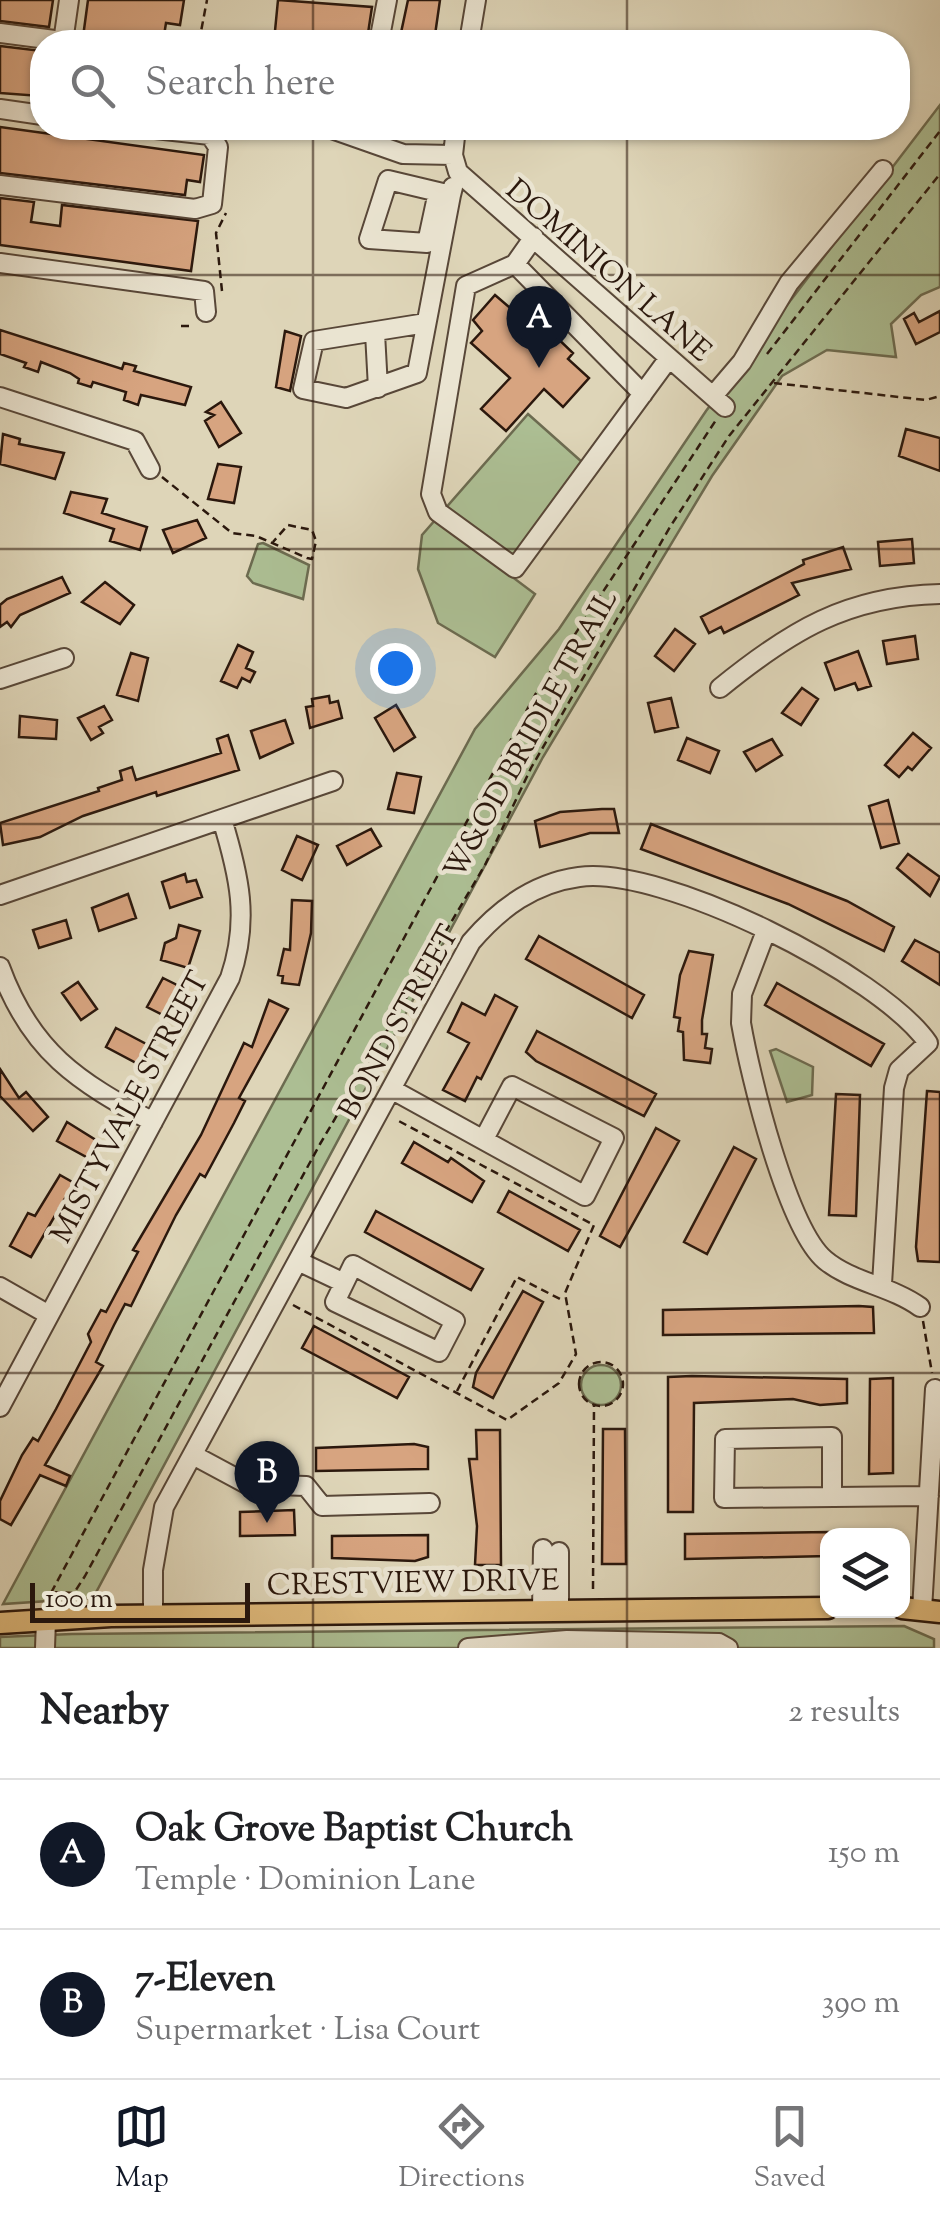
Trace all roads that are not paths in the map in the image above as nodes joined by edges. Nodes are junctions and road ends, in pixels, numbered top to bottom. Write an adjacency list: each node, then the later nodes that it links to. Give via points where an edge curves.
1 (69, 0): 4 (street)
2 (387, 0): 5 (street)
3 (476, 0): 6 (street)
4 (67, 30)
5 (381, 30)
6 (471, 30)
7 (0, 33): 8 (street)
8 (30, 37)
9 (0, 110): 10 (street)
10 (30, 114)
11 (213, 140): 16 (street, via 212,204 206,209)
12 (377, 140): 14 (street, via 403,154)
13 (456, 140): 14 (street)
14 (455, 164): 17 (street); 18 (street, DOMINION LANE)
15 (883, 170): 24 (street, DOMINION LANE, via 788,283 719,402)
16 (0, 185)
17 (444, 194): 17 (street, via 388,180 369,239 427,244); 22 (street)
18 (534, 237): 20 (street); 24 (street, DOMINION LANE)
19 (0, 263): 21 (street, via 204,290)
20 (515, 264): 26 (street); 26 (street, via 466,286 431,494 438,512 514,568)
21 (204, 319)
22 (426, 324): 23 (street); 25 (street, via 417,373)
23 (375, 333): 25 (street); 25 (street, via 314,341 304,389 346,398)
24 (669, 358): 26 (street)
25 (378, 388)
26 (643, 394)
27 (0, 397): 28 (street, via 135,441)
28 (150, 469)
29 (940, 594): 32 (street, via 853,606 810,622)
30 (64, 658): 31 (street)
31 (0, 679)
32 (720, 688)
33 (334, 780): 34 (street)
34 (222, 819): 35 (street); 39 (street, MISTYVALE STREET, via 244,909 238,956)
35 (0, 895)
36 (766, 931): 38 (street, BOND STREET, via 632,878 583,876 534,890 491,918 471,942); 43 (street, via 742,994 741,1023 796,1219 824,1260); 43 (street, BOND STREET, via 900,1009 928,1043 898,1070 894,1088)
37 (0, 966): 39 (street, via 12,999 45,1049 87,1086)
38 (398, 1093): 40 (street); 41 (street, BOND STREET)
39 (153, 1122): 46 (street, MISTYVALE STREET)
40 (484, 1140): 40 (street, via 585,1196 614,1138 512,1086)
41 (298, 1261): 42 (street); 49 (street, BOND STREET)
42 (342, 1282): 42 (street, via 353,1265 455,1320 439,1352 334,1302)
43 (882, 1284): 45 (street)
44 (0, 1287): 46 (street)
45 (920, 1308)
46 (50, 1314): 48 (street, MISTYVALE STREET)
47 (935, 1389): 50 (street)
48 (0, 1407)
49 (193, 1454): 52 (street, via 247,1484 306,1486 322,1506); 57 (street, BOND STREET, via 156,1536)
50 (928, 1496): 51 (street); 56 (street)
51 (832, 1497): 51 (street, via 832,1437 725,1438 724,1498)
52 (430, 1504)
53 (551, 1551): 55 (street)
54 (820, 1608): 55 (main road, CRESTVIEW DRIVE)
55 (550, 1610): 57 (main road, CRESTVIEW DRIVE)
56 (922, 1610)
57 (154, 1616): 58 (main road, CRESTVIEW DRIVE)
58 (41, 1620): 59 (main road, CRESTVIEW DRIVE); 60 (street)
59 (0, 1623)
60 (45, 1648)
61 (468, 1648): 62 (street, via 568,1640)
62 (728, 1648)

